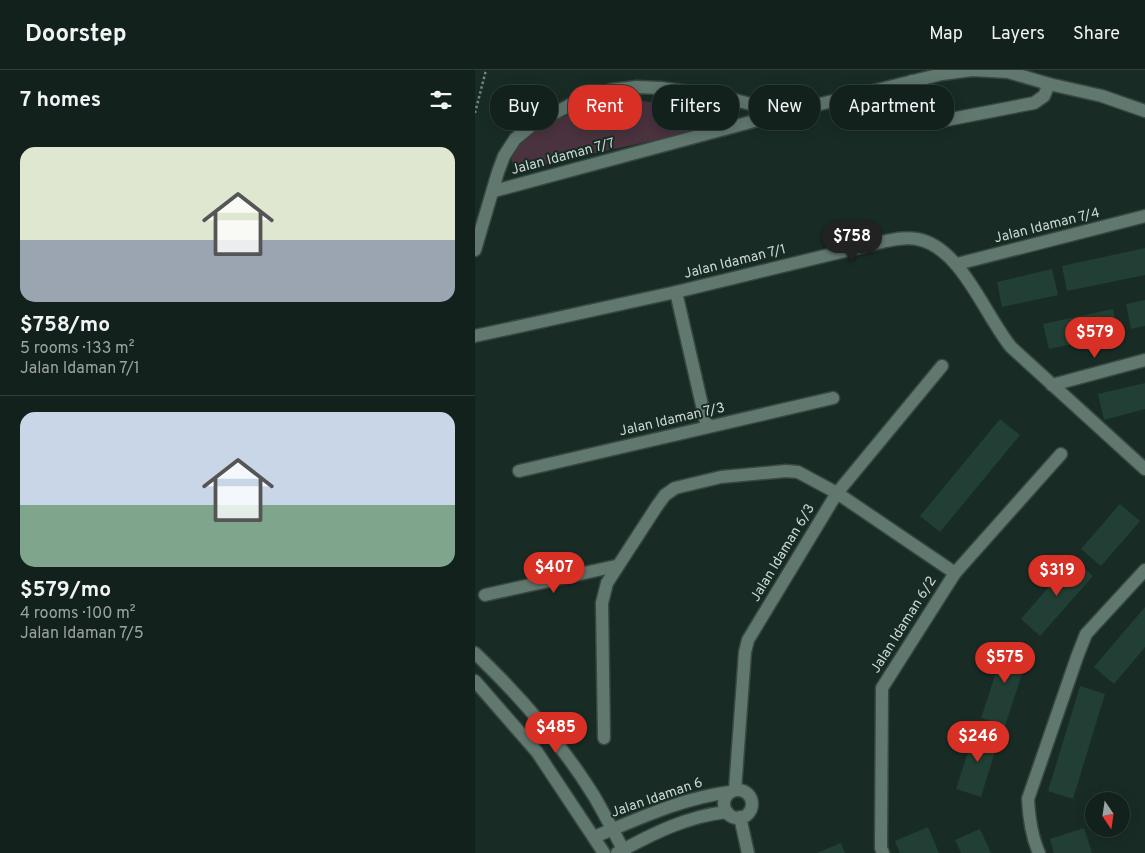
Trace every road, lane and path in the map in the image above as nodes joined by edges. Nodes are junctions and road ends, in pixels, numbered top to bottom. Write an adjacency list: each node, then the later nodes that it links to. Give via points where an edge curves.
1 (486, 70): 7 (path)
2 (912, 81): 3 (street, Jalan Idaman 7/7, via 972,70 1008,72); 3 (street, via 928,114 941,121 1034,103 1044,96); 5 (street, Jalan Idaman 7/7)
3 (1049, 84): 6 (street, Jalan Idaman 7/7, via 1102,96)
4 (652, 88): 9 (street, Jalan Idaman 7/7, via 611,90 569,105 532,125 515,139 504,156)
5 (820, 103)
6 (1145, 111)
7 (475, 113)
8 (717, 130): 9 (street, Jalan Idaman 7/7)
9 (493, 191): 11 (street, Jalan Idaman 7/7)
10 (1145, 216): 12 (street, Jalan Idaman 7/4)
11 (475, 250)
12 (957, 264): 13 (street, Jalan Idaman 7/1, via 935,245 906,238); 17 (street, Jalan Idaman 7/1, via 1011,347)
13 (676, 292): 14 (street, Jalan Idaman 7/1); 19 (street)
14 (475, 336)
15 (1145, 360): 17 (street)
16 (942, 366): 23 (street, Jalan Idaman 6/3)
17 (1053, 385): 21 (street, Jalan Idaman 7/1)
18 (833, 398): 19 (street, Jalan Idaman 7/3)
19 (707, 427): 22 (street, Jalan Idaman 7/3)
20 (1061, 454): 26 (street, Jalan Idaman 6/2)
21 (1145, 469)
22 (519, 471)
23 (837, 493): 24 (street, via 798,472 786,471 721,477 675,488 665,495); 26 (street); 31 (street, Jalan Idaman 6/3, via 746,644)
24 (616, 566): 27 (street); 30 (street, via 607,583 603,603)
25 (1145, 570): 40 (street, via 1086,634 1077,657 1028,798 1033,840)
26 (955, 573): 39 (street, Jalan Idaman 6/2, via 882,688)
27 (485, 595)
28 (475, 653): 34 (street, via 509,686 555,740)
29 (475, 680): 35 (street, via 537,752)
30 (604, 738)
31 (732, 791): 32 (street, via 723,804); 33 (street, via 743,791 750,797 751,806); 34 (street, Jalan Idaman 6, via 683,802)
32 (727, 812): 33 (street); 36 (street, via 688,819)
33 (740, 817): 38 (street)
34 (613, 830): 35 (street, Jalan Idaman 6); 36 (street)
35 (594, 837): 37 (street)
36 (622, 852)
37 (604, 853)
38 (748, 853)
39 (883, 853)
40 (1039, 853)

